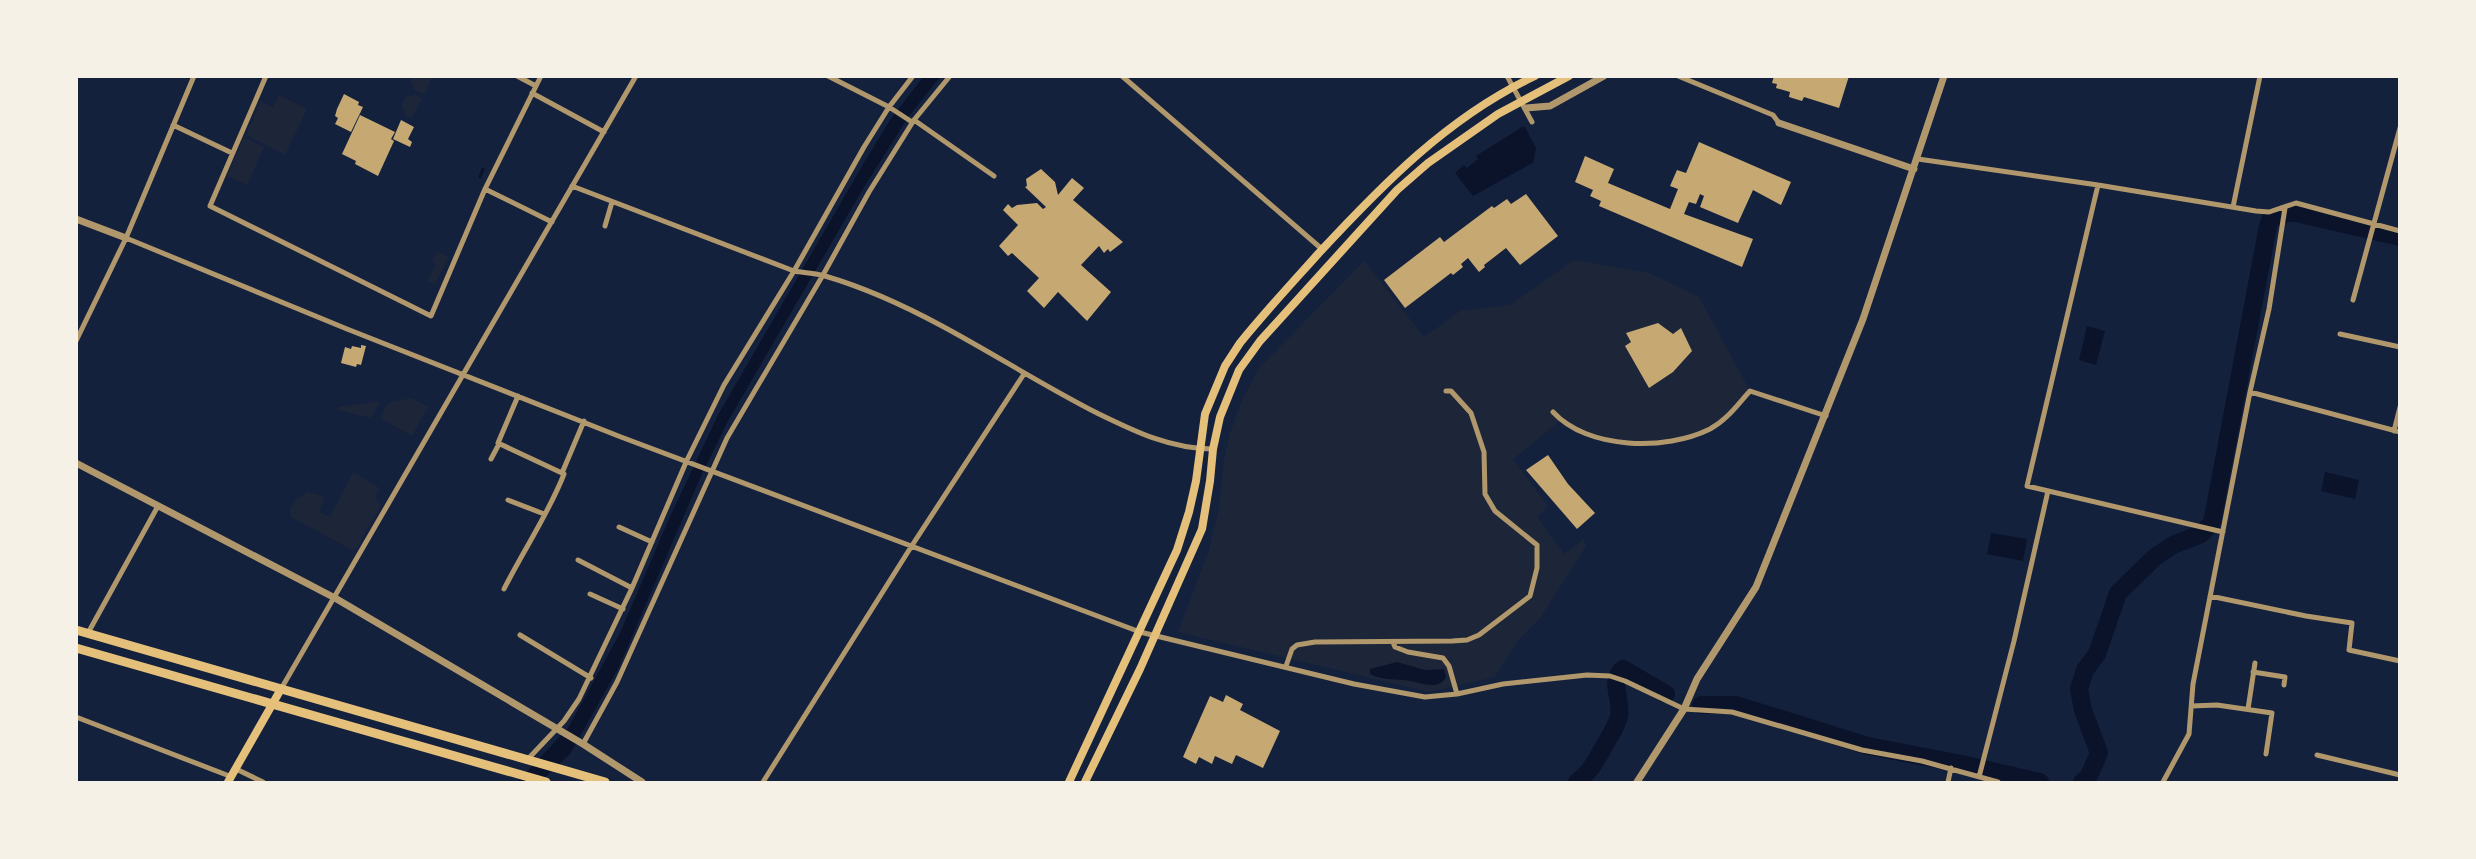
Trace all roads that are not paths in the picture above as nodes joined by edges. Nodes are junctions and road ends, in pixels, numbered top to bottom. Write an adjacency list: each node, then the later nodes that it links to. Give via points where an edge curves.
1 (194, 76): 26 (street)
2 (266, 76): 29 (street)
3 (517, 76): 17 (street)
4 (541, 76): 17 (street)
5 (636, 76): 28 (street)
6 (828, 76): 21 (street)
7 (913, 76): 21 (street)
8 (950, 76): 23 (street)
9 (1122, 76): 45 (street)
10 (1507, 76): 18 (street)
11 (1535, 76): 18 (main road)
12 (1569, 76): 20 (main road)
13 (1604, 76): 22 (street, via 1550,106)
14 (1678, 76): 25 (street, via 1773,115)
15 (1944, 76): 30 (street)
16 (2260, 76): 37 (street)
17 (536, 86): 19 (street)
18 (1513, 87): 20 (street); 45 (main road, via 1392,177)
19 (532, 93): 28 (street); 35 (street)
20 (1521, 100): 22 (street); 64 (main road, via 1457,142 1397,190 1260,341 1239,370 1227,396)
21 (890, 108): 23 (street); 46 (street)
22 (1526, 108): 24 (street)
23 (912, 121): 32 (street); 47 (street)
24 (1532, 123)
25 (1779, 123): 31 (street)
26 (173, 125): 29 (street); 44 (street)
27 (2400, 128): 41 (street)
28 (604, 132): 34 (street)
29 (232, 153): 35 (street, via 210,206 430,316)
30 (1917, 159): 31 (street); 33 (street)
31 (1914, 170): 59 (street)
32 (994, 176)
33 (2098, 185): 37 (street); 70 (street, via 2027,486)
34 (572, 186): 36 (street); 40 (street)
35 (485, 189): 40 (street)
36 (612, 202): 42 (street); 46 (street)
37 (2234, 207): 38 (street, via 2269,212)
38 (2285, 208): 41 (street, via 2296,203); 55 (street, via 2269,309)
39 (76, 219): 44 (street)
40 (552, 222): 53 (street)
41 (2372, 224): 43 (street); 48 (street)
42 (605, 226)
43 (2400, 231)
44 (126, 238): 50 (street); 53 (street)
45 (1323, 250): 63 (main road, via 1256,322 1225,366 1205,414)
46 (796, 272): 47 (street); 66 (street, via 724,385)
47 (820, 275): 52 (street, via 906,308); 68 (street)
48 (2353, 300)
49 (2340, 334): 51 (street)
50 (76, 341)
51 (2400, 347)
52 (1024, 374): 63 (street, via 1142,434); 77 (street)
53 (463, 375): 56 (street); 83 (street)
54 (1446, 391): 90 (street, via 1451,391 1471,413 1484,452 1485,494 1495,510 1537,545 1535,581 1530,596 1479,635 1467,640)
55 (2250, 392): 61 (street); 75 (street)
56 (518, 396): 60 (street); 62 (street)
57 (2400, 407): 61 (street)
58 (1553, 412): 59 (street, via 1562,421 1596,437 1622,443 1679,440 1710,429 1726,418 1750,391)
59 (1826, 416): 103 (street, via 1756,587 1696,679)
60 (584, 421): 66 (street); 69 (street)
61 (2397, 432)
62 (499, 444): 65 (street); 69 (street)
63 (1199, 449): 64 (street); 86 (main road, via 1196,481 1180,540)
64 (1213, 449): 88 (main road, via 1202,529)
65 (491, 459)
66 (689, 462): 68 (street); 76 (street)
67 (76, 463): 72 (street)
68 (709, 469): 77 (street); 106 (street, via 617,682)
69 (562, 473): 73 (street, via 556,495)
70 (2048, 491): 75 (street); 111 (street)
71 (508, 500): 73 (street)
72 (158, 506): 83 (street); 87 (street)
73 (544, 514): 80 (street)
74 (619, 527): 76 (street)
75 (2223, 532): 82 (street)
76 (652, 542): 79 (street)
77 (911, 547): 86 (street); 118 (street)
78 (578, 560): 79 (street)
79 (632, 588): 84 (street)
80 (504, 589)
81 (590, 594): 84 (street)
82 (2210, 596): 92 (street, via 2352,623 2349,650); 101 (street)
83 (334, 598): 98 (street); 105 (street)
84 (623, 609): 96 (street)
85 (76, 630): 87 (highway)
86 (1140, 632): 88 (street); 119 (main road)
87 (88, 633): 98 (highway)
88 (1156, 634): 94 (street); 120 (main road)
89 (520, 635): 96 (street)
90 (1392, 642): 94 (street, via 1297,645); 99 (street, via 1408,652 1443,658)
91 (76, 648): 100 (highway)
92 (2400, 661)
93 (2255, 663): 95 (street)
94 (1286, 666): 99 (street, via 1425,697)
95 (2253, 672): 97 (street, via 2285,677); 102 (street)
96 (591, 678): 105 (street)
97 (2284, 684)
98 (281, 689): 100 (main road); 109 (highway)
99 (1457, 694): 103 (street, via 1514,682 1610,676)
100 (272, 705): 113 (main road); 115 (highway)
101 (2191, 706): 102 (street); 124 (street, via 2189,734)
102 (2248, 709): 107 (street, via 2272,713)
103 (1684, 710): 110 (street, via 1732,712 1862,750); 121 (street)
104 (76, 717): 113 (street)
105 (560, 730): 106 (street); 109 (street)
106 (582, 743): 117 (street)
107 (2266, 754)
108 (2316, 755): 112 (street)
109 (530, 761): 116 (highway)
110 (1951, 768): 111 (street); 122 (street)
111 (1979, 774): 123 (street)
112 (2400, 775)
113 (232, 776): 114 (street)
114 (263, 783)
115 (546, 783)
116 (605, 783)
117 (642, 783)
118 (763, 783)
119 (1069, 783)
120 (1085, 783)
121 (1637, 783)
122 (1948, 783)
123 (1998, 783)
124 (2163, 783)

